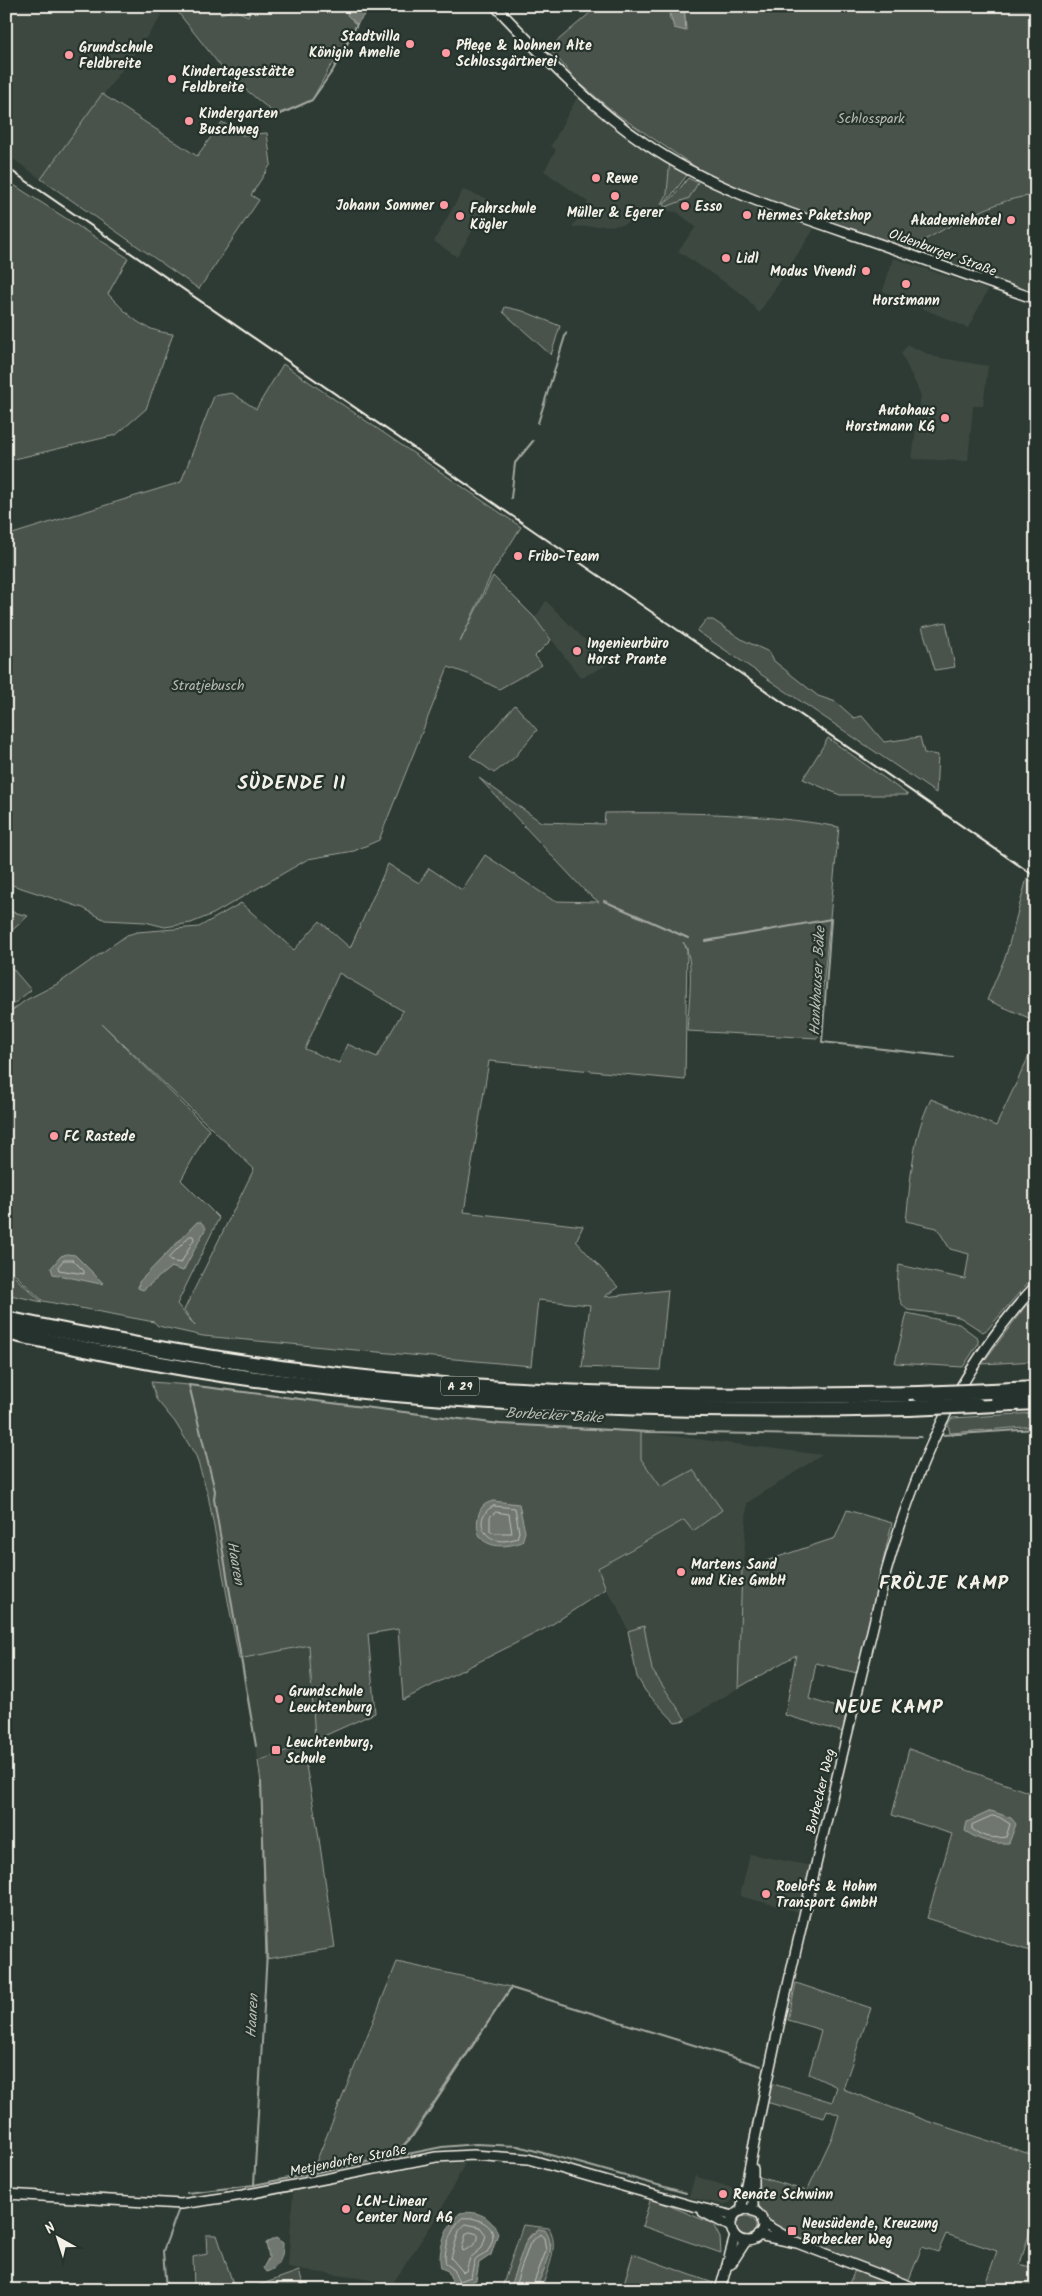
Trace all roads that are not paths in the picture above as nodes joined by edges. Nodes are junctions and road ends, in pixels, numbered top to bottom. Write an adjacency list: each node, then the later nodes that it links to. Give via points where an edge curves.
1 (495, 6): 2 (street, Oldenburger Straße, via 572,86 604,114 646,145 690,171 748,198)
2 (1036, 299)
3 (1036, 1285): 8 (street, Borbecker Weg, via 976,1361 929,1446 900,1523 793,1961)
4 (6, 1319): 6 (highway, A 29, bridge, via 192,1355 398,1381 631,1395 816,1396)
5 (6, 1332): 7 (highway, A 29, bridge, via 93,1352 246,1378 471,1401 714,1410 910,1408)
6 (1036, 1389)
7 (1036, 1402)
8 (753, 2146): 11 (street, Borbecker Weg); 12 (street, Borbecker Weg)
9 (6, 2194): 10 (street, Metjendorfer Straße, via 180,2204 243,2195 436,2156 473,2155 537,2162)
10 (689, 2206): 12 (street, Metjendorfer Straße); 14 (street, Metjendorfer Straße)
11 (753, 2211): 12 (street); 13 (street)
12 (738, 2213): 14 (street)
13 (762, 2223): 16 (street); 18 (street)
14 (731, 2227): 15 (street)
15 (735, 2236): 17 (street); 19 (street)
16 (758, 2236): 17 (street); 18 (street)
17 (746, 2241): 19 (street)
18 (797, 2243): 21 (street)
19 (726, 2271): 20 (street)
20 (720, 2290)
21 (920, 2290)

